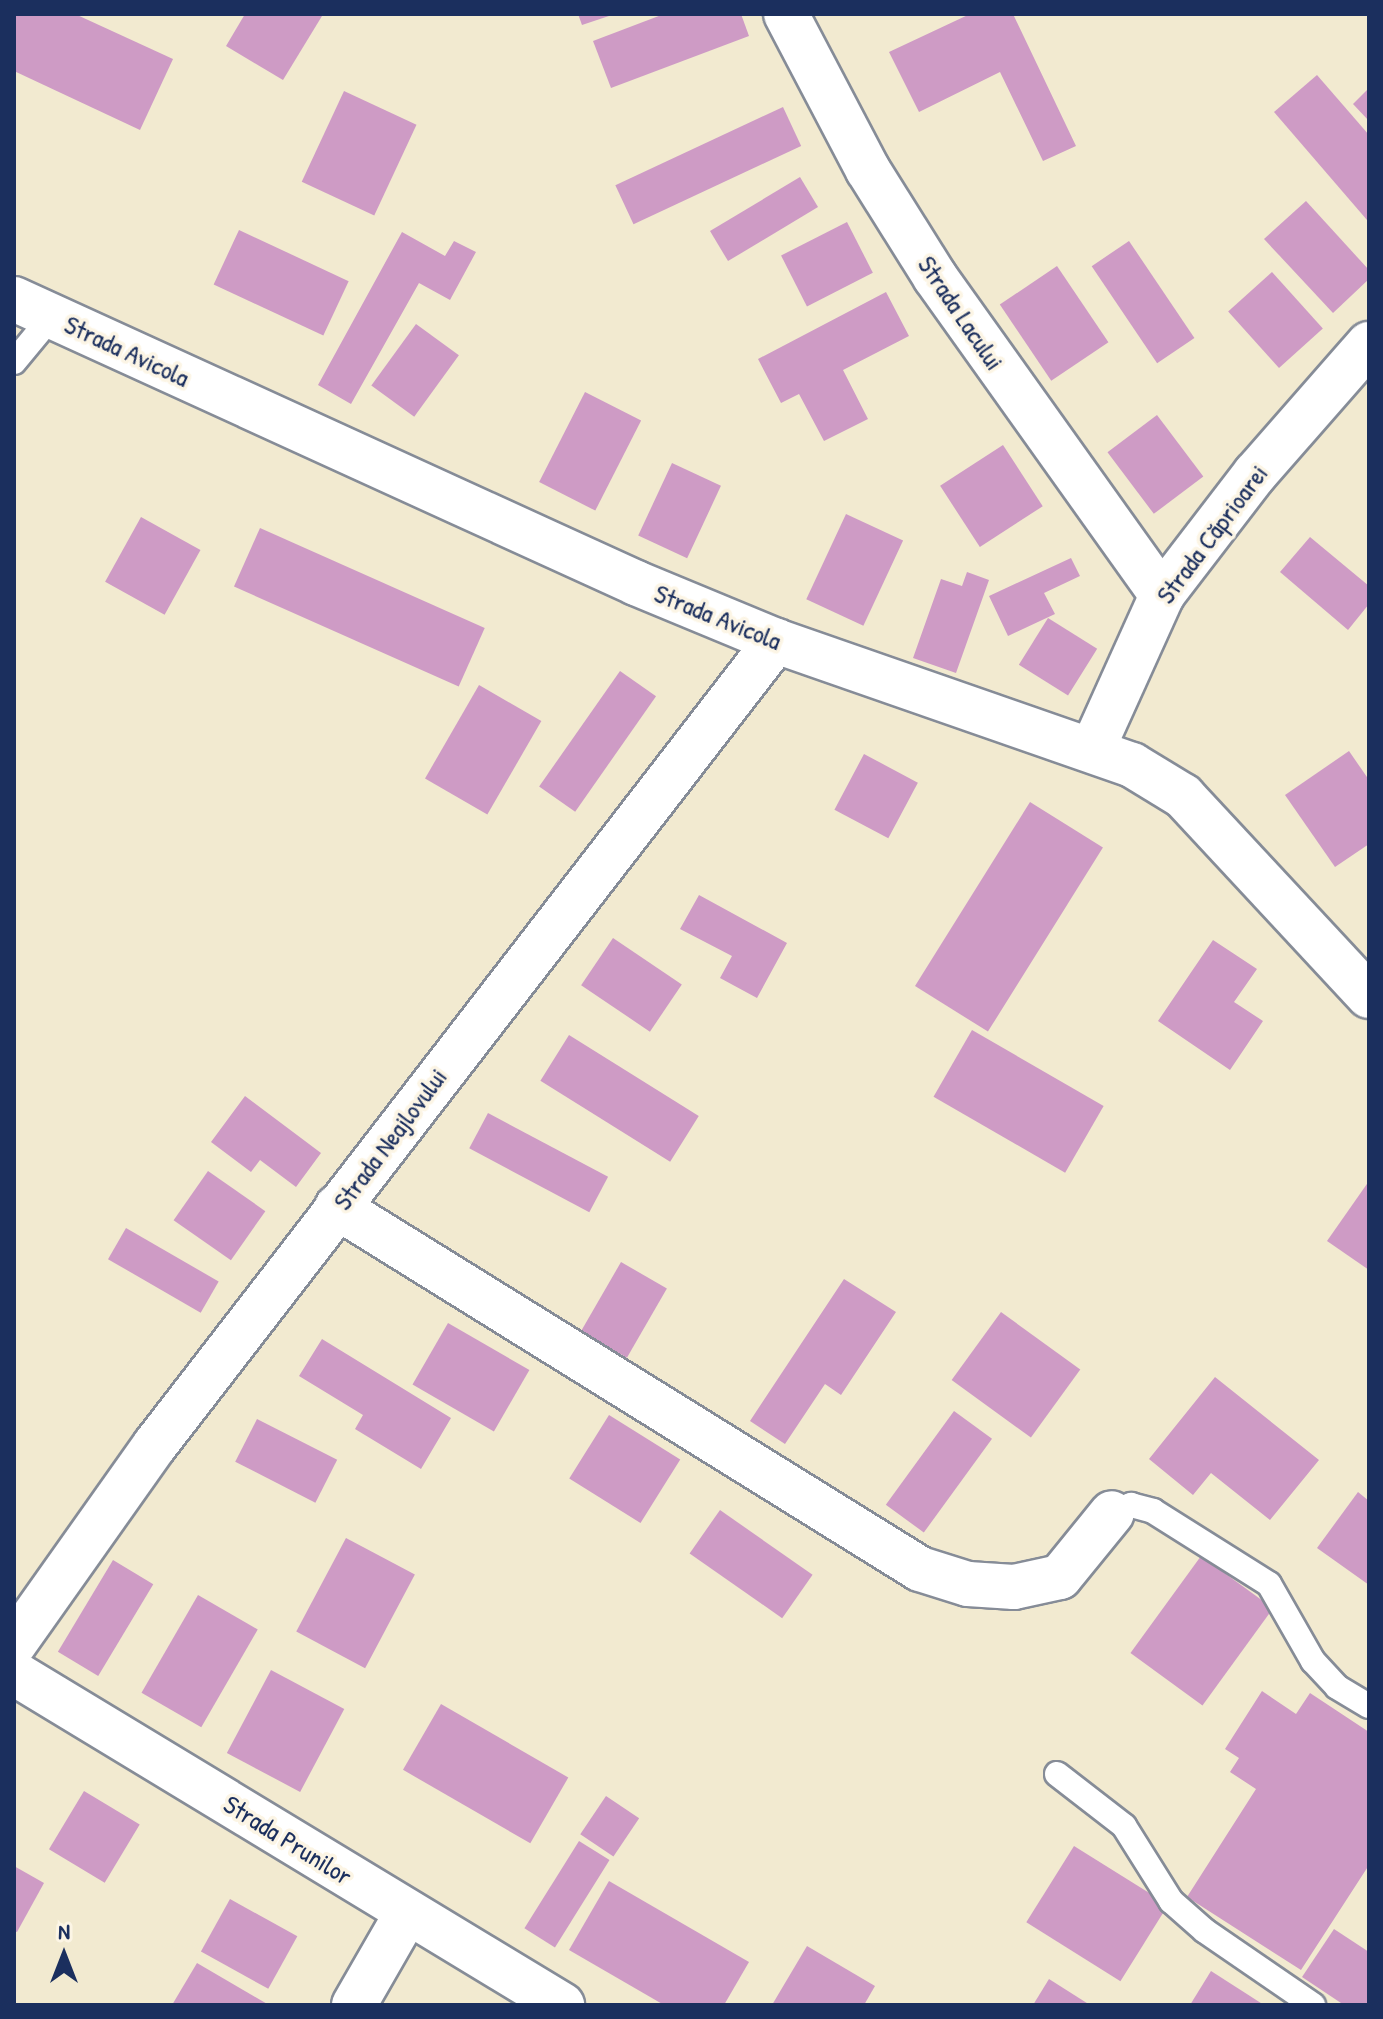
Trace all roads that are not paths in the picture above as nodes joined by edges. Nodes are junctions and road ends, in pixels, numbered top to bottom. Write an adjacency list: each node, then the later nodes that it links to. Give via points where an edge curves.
1 (786, 14): 5 (street, Strada Lacului, via 868,170 935,277)
2 (33, 307): 4 (lane); 6 (street, Strada Avicola, via 621,577)
3 (1369, 344): 5 (street, Strada Căprioarei, via 1255,474)
4 (14, 362)
5 (1162, 595): 7 (street, Strada Căprioarei)
6 (776, 641): 7 (street, Strada Avicola); 9 (street, Strada Neajlovului)
7 (1093, 748): 8 (street, Strada Avicola, via 1183,796)
8 (1369, 996)
9 (337, 1207): 10 (street, via 920,1569 968,1584 1014,1587 1060,1577); 11 (street, Strada Neajlovului, via 117,1496)
10 (1112, 1513): 13 (lane, via 1131,1505 1153,1511 1269,1584 1313,1661 1337,1687)
11 (14, 1644)
12 (14, 1673): 15 (street, Strada Prunilor)
13 (1369, 1706)
14 (1057, 1774): 18 (lane, via 1124,1826 1171,1901 1205,1931)
15 (407, 1913): 16 (street); 17 (street, Strada Prunilor)
16 (354, 2005)
17 (562, 2005)
18 (1313, 2005)

